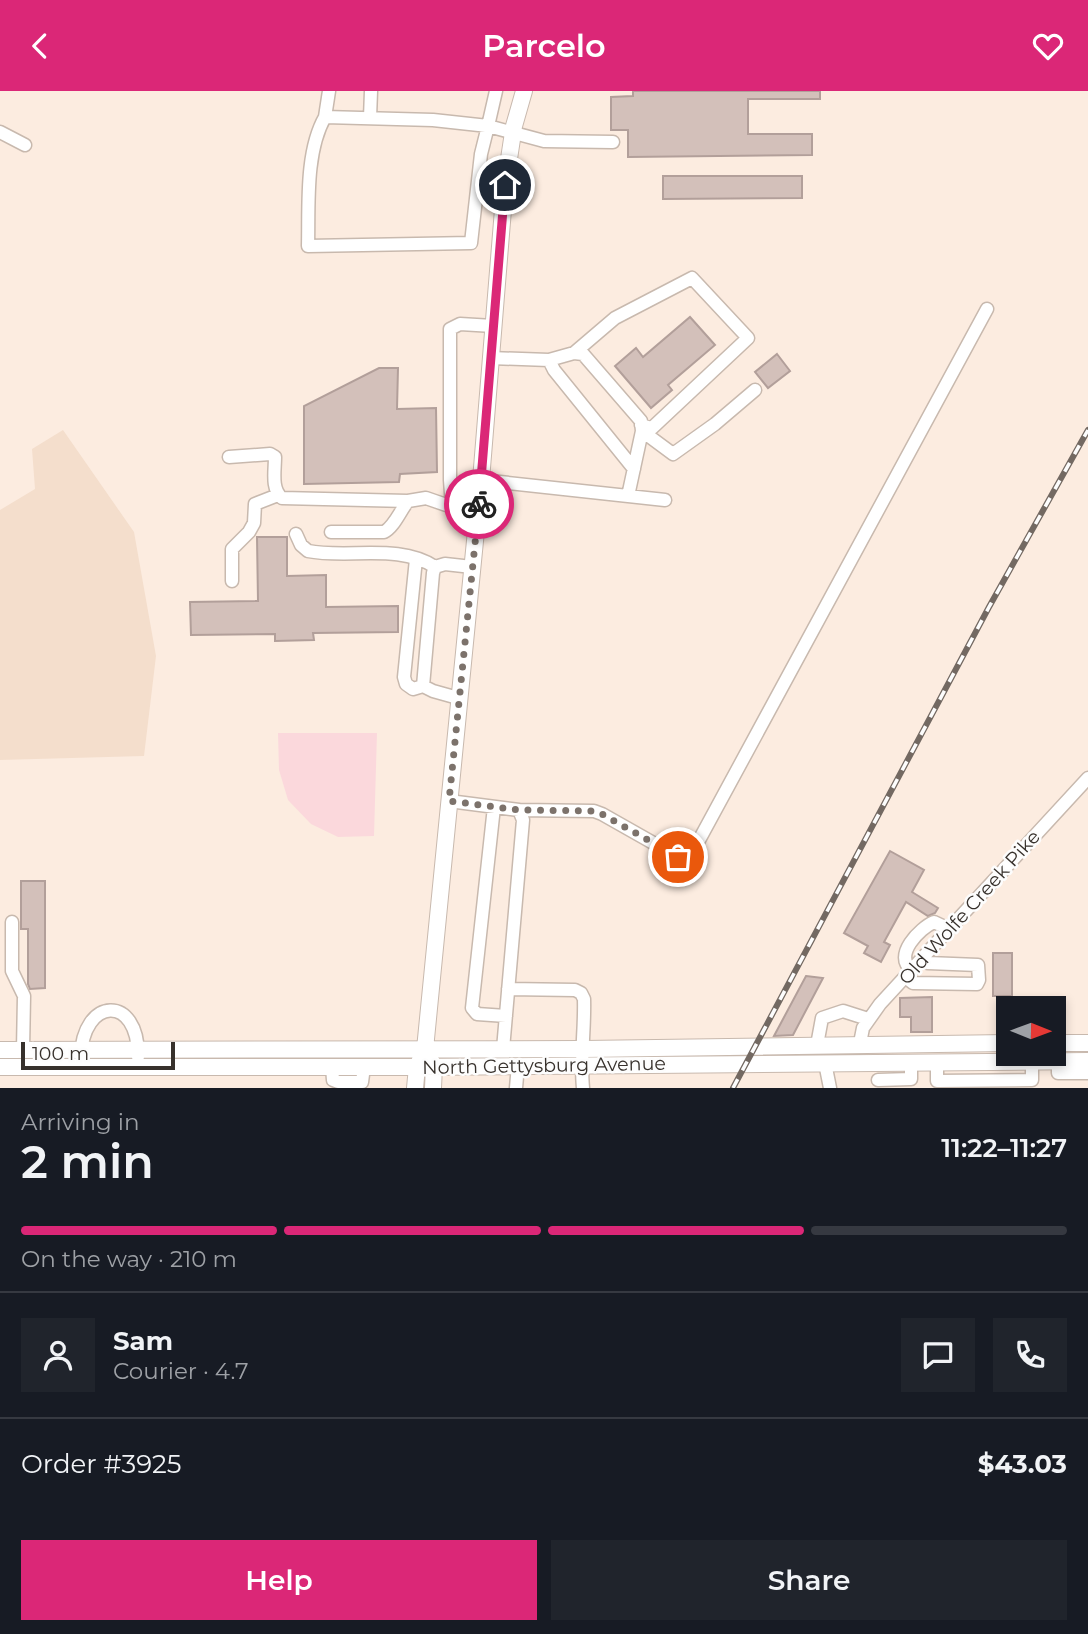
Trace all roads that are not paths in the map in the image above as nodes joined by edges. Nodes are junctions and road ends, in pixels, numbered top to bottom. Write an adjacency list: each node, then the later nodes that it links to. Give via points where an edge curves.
1 (329, 91): 5 (street)
2 (370, 91): 6 (street)
3 (496, 91): 7 (street)
4 (524, 91): 9 (main road)
5 (325, 117): 6 (street); 7 (street, via 312,153 308,246 471,243)
6 (370, 118): 7 (street)
7 (488, 126): 9 (street)
8 (0, 132): 11 (street)
9 (513, 133): 10 (street, via 544,141); 13 (main road)
10 (613, 142)
11 (26, 145)
12 (987, 309): 39 (street, via 691,855 678,857 594,811)
13 (493, 326): 15 (main road); 27 (street, via 460,324 450,329)
14 (574, 353): 16 (street); 18 (street, via 583,353 641,421); 18 (street, via 615,318 692,278 748,338 652,428)
15 (490, 358): 16 (street); 21 (main road)
16 (549, 360): 20 (street)
17 (755, 390): 18 (street, via 673,454)
18 (642, 428): 20 (street)
19 (229, 457): 22 (street, via 275,457)
20 (634, 469): 23 (street)
21 (481, 480): 23 (street); 26 (main road)
22 (278, 495): 25 (street); 33 (street, via 255,504 254,523 232,549)
23 (628, 496): 24 (street)
24 (665, 500)
25 (408, 501): 27 (street, via 426,498); 28 (street, via 391,529 384,532)
26 (479, 506): 27 (street); 32 (main road)
27 (452, 507)
28 (331, 531)
29 (296, 534): 30 (street, via 307,551)
30 (416, 559): 31 (street); 34 (street, via 404,677 414,689)
31 (435, 567): 32 (street); 34 (street)
32 (472, 567): 35 (main road)
33 (232, 581)
34 (423, 685): 35 (street)
35 (458, 698): 37 (main road)
36 (1088, 778): 41 (street, Old Wolfe Creek Pike)
37 (449, 801): 38 (street); 52 (main road)
38 (494, 807): 39 (street); 45 (street, via 472,1008 477,1014)
39 (519, 810): 44 (street, via 523,820)
40 (12, 922): 55 (street, via 12,971 24,996)
41 (949, 929): 42 (street, Old Wolfe Creek Pike); 43 (street, via 934,922 923,927 906,951)
42 (922, 958): 43 (street, Old Wolfe Creek Pike); 43 (street, via 928,963 978,965 979,980 977,984 913,983)
43 (909, 973): 46 (street, Old Wolfe Creek Pike)
44 (508, 989): 45 (street); 58 (street, via 575,989 581,993)
45 (506, 1016): 53 (street)
46 (868, 1020): 47 (street, Old Wolfe Creek Pike); 51 (street, via 843,1011 822,1018)
47 (860, 1043): 48 (main road, North Gettysburg Avenue); 51 (main road, North Gettysburg Avenue)
48 (996, 1043)
49 (1066, 1043): 50 (main road)
50 (1088, 1043)
51 (817, 1045): 58 (main road, North Gettysburg Avenue)
52 (425, 1049): 53 (main road, North Gettysburg Avenue); 57 (main road, North Gettysburg Avenue); 72 (main road)
53 (503, 1049): 58 (main road, North Gettysburg Avenue)
54 (0, 1050): 55 (main road, North Gettysburg Avenue)
55 (23, 1050): 56 (main road, North Gettysburg Avenue)
56 (81, 1050): 57 (main road, North Gettysburg Avenue); 57 (street, via 91,1020 113,1011 134,1024); 70 (street)
57 (138, 1050): 71 (street)
58 (582, 1057): 64 (main road, North Gettysburg Avenue); 66 (main road, North Gettysburg Avenue); 83 (street)
59 (878, 1062): 60 (main road, North Gettysburg Avenue); 64 (main road, North Gettysburg Avenue); 78 (street)
60 (911, 1062): 61 (main road, North Gettysburg Avenue); 78 (street, via 911,1079)
61 (937, 1062): 62 (main road, North Gettysburg Avenue); 76 (street, via 937,1080)
62 (956, 1062): 63 (main road, North Gettysburg Avenue); 76 (street)
63 (996, 1062)
64 (825, 1063): 84 (street)
65 (1066, 1063): 73 (main road, North Gettysburg Avenue)
66 (518, 1065): 72 (main road, North Gettysburg Avenue); 82 (street)
67 (1007, 1066): 77 (street)
68 (1032, 1066): 79 (street)
69 (0, 1067): 70 (main road, North Gettysburg Avenue)
70 (81, 1067): 71 (main road, North Gettysburg Avenue)
71 (138, 1067): 74 (main road, North Gettysburg Avenue)
72 (426, 1067): 75 (main road, North Gettysburg Avenue); 80 (main road); 81 (main road)
73 (1085, 1067)
74 (331, 1078): 75 (main road, North Gettysburg Avenue)
75 (366, 1078)
76 (956, 1080): 77 (street)
77 (1007, 1080): 79 (street)
78 (878, 1084)
79 (1033, 1084)
80 (415, 1088)
81 (433, 1088)
82 (516, 1088)
83 (583, 1088)
84 (830, 1088)

